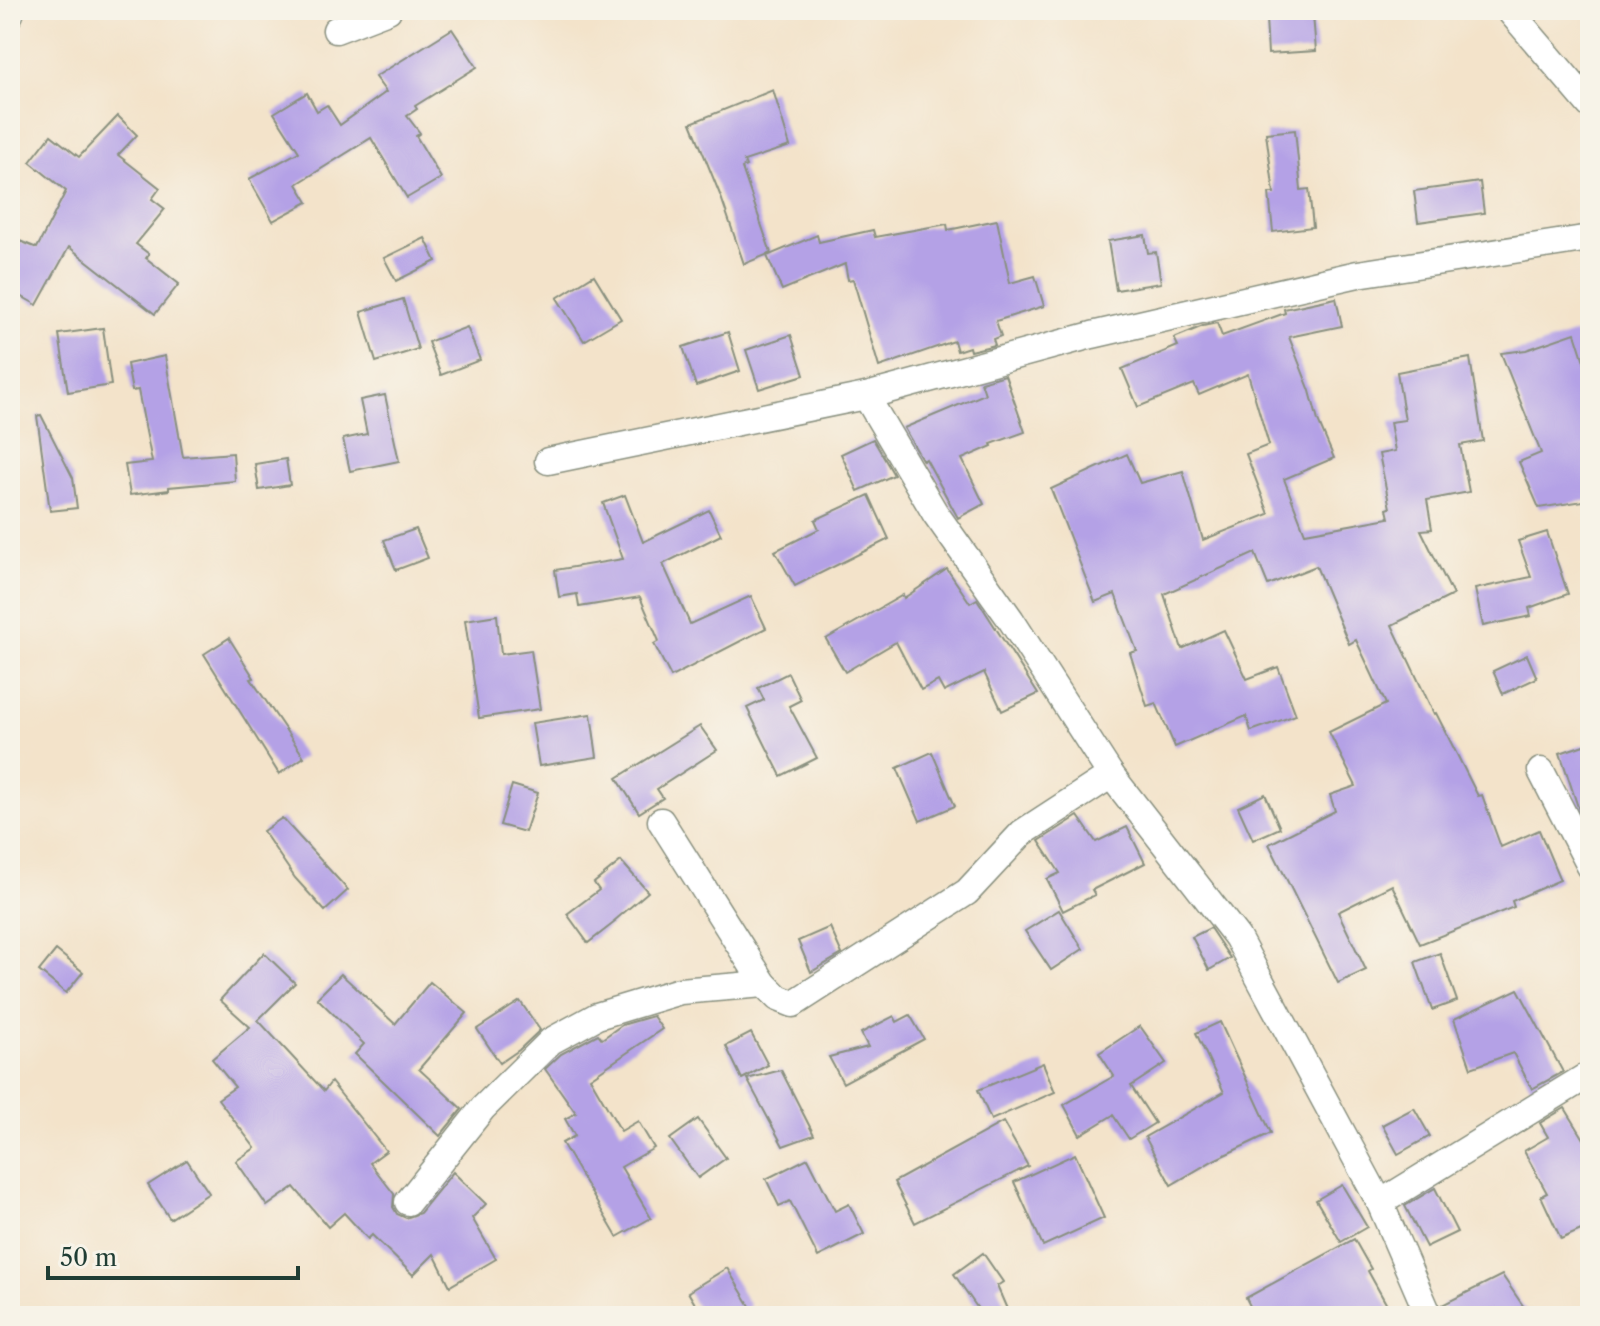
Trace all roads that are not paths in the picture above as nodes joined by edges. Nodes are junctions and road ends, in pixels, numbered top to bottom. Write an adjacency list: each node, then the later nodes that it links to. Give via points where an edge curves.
1 (388, 10): 3 (street)
2 (1509, 10): 4 (street)
3 (336, 30)
4 (1590, 105)
5 (1590, 238): 6 (street, via 1358,274 1092,335)
6 (866, 396): 7 (street); 9 (street, via 935,513)
7 (548, 461)
8 (1541, 771): 11 (street)
9 (1111, 775): 12 (street, via 1022,833 967,892 793,1004); 15 (street, via 1237,937)
10 (661, 821): 12 (street)
11 (1590, 866)
12 (764, 984): 14 (street, via 680,991 597,1016 551,1041 483,1108)
13 (1590, 1074): 15 (street)
14 (408, 1202)
15 (1380, 1203): 16 (street)
16 (1429, 1316)

